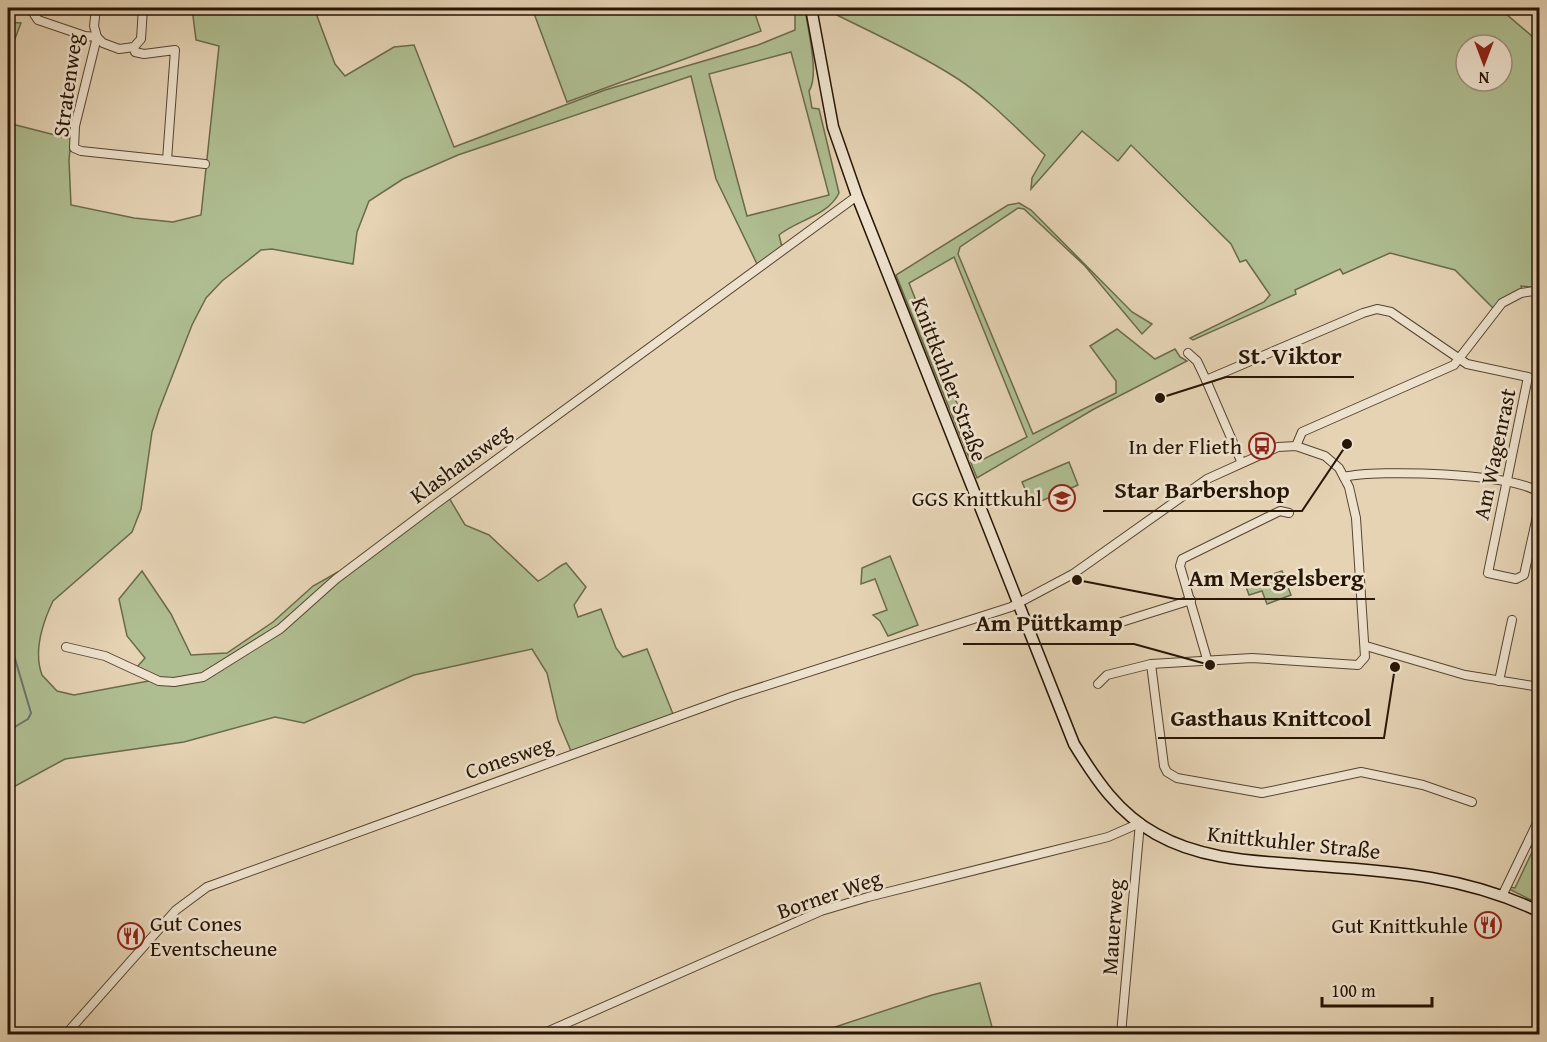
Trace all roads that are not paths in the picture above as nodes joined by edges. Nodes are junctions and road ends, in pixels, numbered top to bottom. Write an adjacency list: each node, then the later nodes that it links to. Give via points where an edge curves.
1 (21, 8): 5 (street, via 32,11 38,20)
2 (96, 8): 5 (street, Stratenweg)
3 (143, 8): 6 (street, via 141,39)
4 (811, 8): 9 (street, Knittkuhler Straße, via 833,127)
5 (97, 37): 6 (street, via 119,49); 7 (street, Stratenweg, via 75,126 74,148)
6 (134, 46): 7 (street, via 135,52 144,54 175,50)
7 (167, 160): 8 (street, Stratenweg)
8 (206, 164)
9 (857, 196): 22 (street, Knittkuhler Straße); 26 (street, Klashausweg, via 424,512 336,579 280,629 203,677 159,681 105,656)
10 (1539, 290): 12 (street, via 1502,303)
11 (1188, 353): 13 (street, via 1197,361)
12 (1459, 359): 13 (street, via 1391,312 1377,309); 14 (street, via 1454,365 1302,432); 17 (street, Am Wagenrast, via 1528,377)
13 (1206, 380): 15 (street)
14 (1296, 446): 15 (street, Conesweg, via 1278,447); 16 (street, via 1325,456)
15 (1241, 461): 22 (street, Conesweg, via 1207,479 1073,574)
16 (1344, 477): 17 (street, via 1446,474); 25 (street, via 1356,518)
17 (1506, 483): 18 (street); 19 (street, Am Wagenrast, via 1488,573 1516,579 1524,575)
18 (1539, 493)
19 (1539, 503)
20 (1289, 513): 21 (street, via 1280,511 1182,560 1180,566)
21 (1191, 600): 24 (street, via 1112,625); 27 (street)
22 (1020, 603): 34 (street, Knittkuhler Straße, via 1074,744 1103,789); 37 (street, Conesweg, via 734,696 207,887 176,910)
23 (1512, 620): 29 (street)
24 (1092, 624)
25 (1366, 646): 27 (street, via 1365,657 1358,665 1259,658); 29 (street)
26 (66, 647)
27 (1207, 659): 28 (street)
28 (1151, 664): 30 (street, via 1107,675); 32 (street, via 1164,766 1173,776 1262,793 1361,772 1423,785)
29 (1499, 681): 31 (street)
30 (1098, 684)
31 (1539, 687)
32 (1472, 802)
33 (1539, 817): 35 (street)
34 (1140, 823): 35 (street, Knittkuhler Straße, via 1183,846 1215,856 1418,874); 38 (street, Borner Weg, via 1108,837 821,911); 39 (street, Mauerweg)
35 (1502, 896): 36 (street, Knittkuhler Straße)
36 (1539, 912)
37 (66, 1035)
38 (542, 1035)
39 (1121, 1035)

